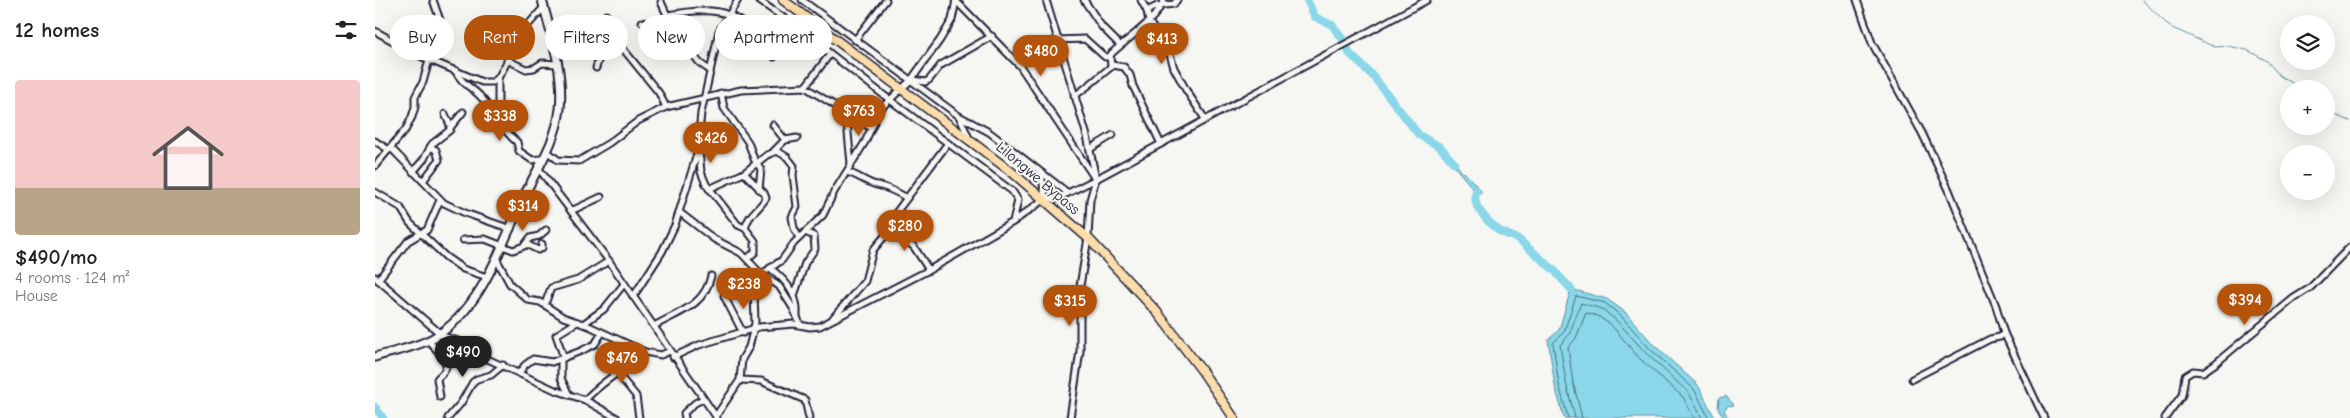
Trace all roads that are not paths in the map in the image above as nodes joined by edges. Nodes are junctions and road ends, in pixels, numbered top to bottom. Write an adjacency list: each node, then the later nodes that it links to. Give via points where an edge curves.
1 (433, 0): 20 (street)
2 (738, 0): 19 (street)
3 (758, 0): 22 (street)
4 (783, 0): 48 (main road, Lilongwe Bypass)
5 (802, 0): 27 (street)
6 (886, 0): 27 (street)
7 (956, 0): 25 (street); 45 (street, via 949,25)
8 (1048, 0): 28 (street)
9 (1084, 0): 29 (street, via 1102,27)
10 (1141, 0): 17 (street)
11 (1177, 0): 15 (street, via 1174,4)
12 (1427, 0): 60 (street)
13 (1857, 0): 135 (street, via 1872,43 1923,133 1949,190)
14 (661, 2): 19 (street, via 667,15 710,11)
15 (1163, 3): 17 (street); 23 (street)
16 (543, 4): 21 (street)
17 (1147, 12): 23 (street)
18 (606, 14): 54 (street, via 618,33 623,50 659,93)
19 (729, 14): 43 (street, via 719,31)
20 (438, 15)
21 (535, 15)
22 (778, 15)
23 (1149, 22): 29 (street); 60 (street, via 1169,51 1189,97)
24 (375, 31): 26 (street)
25 (992, 36): 45 (street, via 941,65 929,80); 87 (street, via 1028,75)
26 (390, 39)
27 (855, 40): 45 (street)
28 (1056, 40): 31 (street, via 1085,39 1105,57); 51 (street)
29 (1120, 45): 31 (street)
30 (832, 56): 53 (street)
31 (1110, 57): 40 (street)
32 (426, 60): 74 (street, via 414,112 406,129)
33 (429, 60): 42 (street)
34 (507, 60): 39 (street, via 526,69 542,63); 44 (street)
35 (555, 60): 39 (street)
36 (597, 60): 41 (street)
37 (697, 60): 43 (street)
38 (825, 60): 47 (street)
39 (556, 64): 77 (street, via 560,107)
40 (1112, 65): 51 (street); 71 (street, via 1124,67 1130,75)
41 (596, 68)
42 (455, 70): 46 (street); 50 (street, via 462,82)
43 (711, 70): 52 (street)
44 (499, 78): 46 (street, via 493,82); 58 (street, via 499,103)
45 (911, 80): 48 (street); 59 (street)
46 (482, 82): 50 (street)
47 (805, 87): 49 (street); 56 (street)
48 (902, 89): 53 (street); 69 (main road, Lilongwe Bypass)
49 (721, 93): 52 (street); 79 (street, via 724,108 748,142)
50 (478, 94): 58 (street)
51 (1073, 96): 75 (street)
52 (703, 98): 54 (street); 72 (street)
53 (890, 100): 64 (street); 70 (street)
54 (666, 107): 77 (street, via 632,125 582,160 558,160)
55 (463, 112): 63 (street)
56 (846, 112): 64 (street); 80 (street)
57 (445, 114): 63 (street)
58 (495, 114): 62 (street); 78 (street, via 508,136 517,142 519,151 532,160)
59 (959, 116): 69 (street); 86 (street, via 989,132)
60 (1205, 119): 71 (street)
61 (773, 126): 67 (street)
62 (487, 127)
63 (450, 128): 73 (street)
64 (871, 128): 80 (street)
65 (1113, 135): 75 (street)
66 (797, 138): 67 (street)
67 (785, 140): 76 (street)
68 (375, 141): 74 (street)
69 (970, 141): 96 (main road, Lilongwe Bypass)
70 (948, 143): 94 (street); 99 (street, via 1016,196 1018,205)
71 (1161, 144): 87 (street)
72 (698, 145): 89 (street, via 701,172); 98 (street)
73 (430, 147): 83 (street); 88 (street, via 436,150 439,160)
74 (390, 149): 81 (street); 83 (street)
75 (1090, 149): 87 (street)
76 (774, 151): 79 (street); 106 (street, via 787,157 794,166 797,207 792,217)
77 (548, 152): 78 (street)
78 (543, 162): 82 (street)
79 (757, 162): 85 (street); 90 (street, via 762,171)
80 (851, 164): 84 (street)
81 (375, 166)
82 (539, 169): 97 (street); 102 (street)
83 (413, 172): 88 (street)
84 (847, 172): 94 (street); 104 (street, via 833,192 823,216)
85 (744, 173): 89 (street); 90 (street)
86 (1041, 174): 92 (street); 96 (street)
87 (1095, 179): 92 (street); 107 (street)
88 (423, 181): 95 (street)
89 (709, 189): 101 (street, via 738,225)
90 (759, 189): 101 (street, via 766,198 748,217)
91 (375, 192): 105 (street, via 400,207 410,224)
92 (1068, 193): 96 (street)
93 (601, 198): 97 (street)
94 (907, 198): 100 (street)
95 (440, 200): 102 (street, via 465,213); 105 (street, via 427,230)
96 (1046, 200): 99 (street); 107 (main road, Lilongwe Bypass)
97 (571, 211): 115 (street)
98 (679, 212): 113 (street, via 714,239); 125 (street, via 667,244)
99 (1013, 222): 117 (street)
100 (889, 226): 117 (street, via 914,247); 128 (street, via 871,253 865,281)
101 (745, 228): 113 (street, via 756,244 755,252)
102 (511, 229): 111 (street)
103 (546, 230): 109 (street, via 530,238)
104 (805, 232): 106 (street); 124 (street, via 814,236 815,249 805,263)
105 (422, 233): 120 (street, via 408,241); 121 (street, via 463,269)
106 (799, 238): 116 (street)
107 (1088, 238): 157 (street, via 1080,286 1080,351); 158 (main road, Lilongwe Bypass, via 1157,312)
108 (463, 240): 111 (street, via 485,239)
109 (526, 244): 110 (street, via 538,250); 111 (street, via 513,250)
110 (542, 244)
111 (504, 246): 114 (street)
112 (2350, 247): 160 (street, via 2310,288 2293,298 2215,363 2203,372 2193,371 2185,376 2183,394)
113 (748, 258): 118 (street)
114 (497, 260): 121 (street); 126 (street, via 515,289 528,300)
115 (609, 260): 122 (street); 126 (street, via 579,280 551,288)
116 (770, 268): 118 (street); 124 (street, via 783,278)
117 (929, 270): 128 (street)
118 (762, 275): 127 (street, via 779,286); 132 (street, via 755,288)
119 (711, 276): 131 (street, via 698,302)
120 (376, 278): 136 (street)
121 (487, 278): 136 (street, via 462,312)
122 (624, 284): 125 (street); 129 (street, via 611,302)
123 (724, 296): 134 (street)
124 (794, 296): 127 (street)
125 (633, 298): 131 (street)
126 (545, 304): 129 (street, via 563,317)
127 (797, 317): 130 (street)
128 (831, 320): 130 (street, via 810,328)
129 (580, 323): 133 (street); 141 (street, via 556,335)
130 (800, 324): 132 (street)
131 (653, 326): 139 (street)
132 (753, 330): 134 (street); 146 (street, via 742,359)
133 (603, 333): 138 (street); 141 (street, via 595,344)
134 (743, 333): 139 (street)
135 (2004, 333): 145 (street); 159 (street)
136 (439, 334): 137 (street); 142 (street, via 464,343 481,356)
137 (428, 340): 140 (street); 148 (street, via 447,365 437,379)
138 (645, 352): 139 (street); 144 (street)
139 (672, 354): 149 (street)
140 (375, 358)
141 (562, 358): 143 (street, via 550,362 533,359); 147 (street, via 561,378)
142 (503, 365): 143 (street); 152 (street, via 491,375 477,378)
143 (519, 373): 147 (street)
144 (618, 374): 150 (street, via 598,385); 154 (street, via 636,396)
145 (1912, 379)
146 (740, 380): 151 (street); 156 (street, via 761,381 805,400)
147 (569, 395): 150 (street)
148 (440, 397)
149 (703, 399): 151 (street); 155 (street, via 687,409)
150 (585, 400): 153 (street)
151 (716, 417)
152 (448, 418)
153 (617, 418)
154 (639, 418)
155 (685, 418)
156 (809, 418)
157 (1070, 418)
158 (1234, 418)
159 (2044, 418)
160 (2165, 418)

